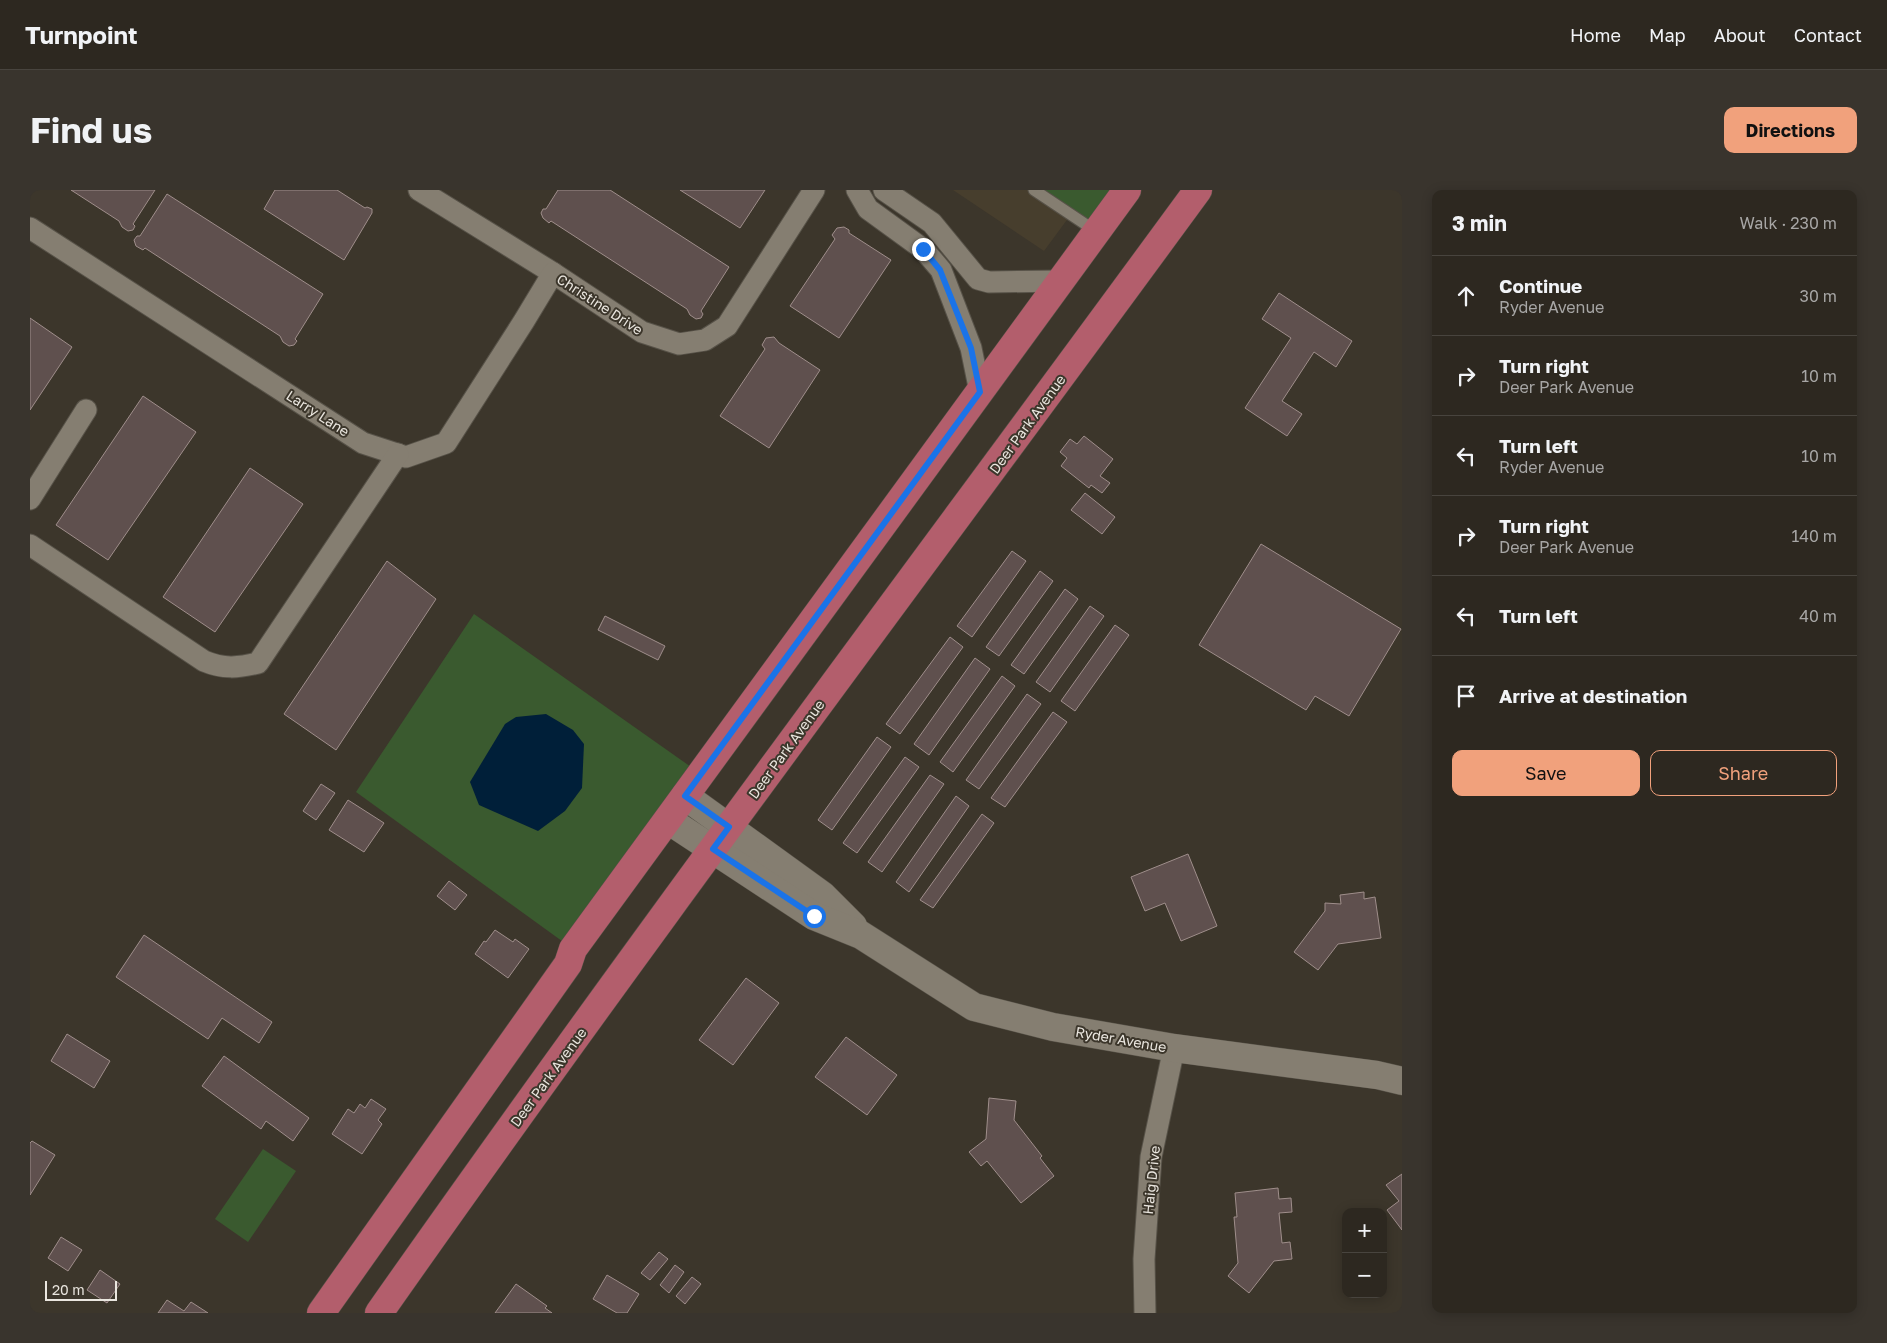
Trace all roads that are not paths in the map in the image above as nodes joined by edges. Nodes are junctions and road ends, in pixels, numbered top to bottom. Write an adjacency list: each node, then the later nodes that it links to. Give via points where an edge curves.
1 (419, 190): 10 (street, Christine Drive)
2 (814, 190): 10 (street, Christine Drive, via 727,326 705,340 679,344 642,332)
3 (857, 190): 12 (street, via 868,210 923,249 940,270 971,348)
4 (884, 190): 11 (street, via 932,223 978,279 989,282)
5 (1034, 190): 9 (lane)
6 (1127, 190): 9 (main road)
7 (1198, 190): 19 (main road, Deer Park Avenue)
8 (30, 228): 14 (street, Larry Lane, via 363,443)
9 (1097, 232): 11 (main road)
10 (553, 273): 14 (street, Larry Lane, via 446,443 406,457)
11 (1061, 281): 12 (main road)
12 (980, 392): 17 (main road)
13 (86, 410): 15 (street)
14 (398, 454): 16 (street, via 258,663 252,665 219,667 204,661)
15 (30, 499)
16 (30, 545)
17 (685, 796): 18 (main road); 19 (street, Ryder Avenue)
18 (668, 820): 20 (street, Ryder Avenue); 24 (main road, via 573,949 568,964)
19 (729, 827): 20 (main road, Deer Park Avenue); 21 (street, Ryder Avenue, via 822,895)
20 (713, 849): 21 (street, Ryder Avenue, via 814,916); 25 (main road, Deer Park Avenue)
21 (861, 935): 22 (street, Ryder Avenue, via 974,1006 1053,1027)
22 (1174, 1048): 23 (street, Ryder Avenue, via 1378,1075); 26 (street, Haig Drive, via 1151,1157 1144,1259)
23 (1402, 1081)
24 (321, 1313)
25 (379, 1313)
26 (1145, 1313)

